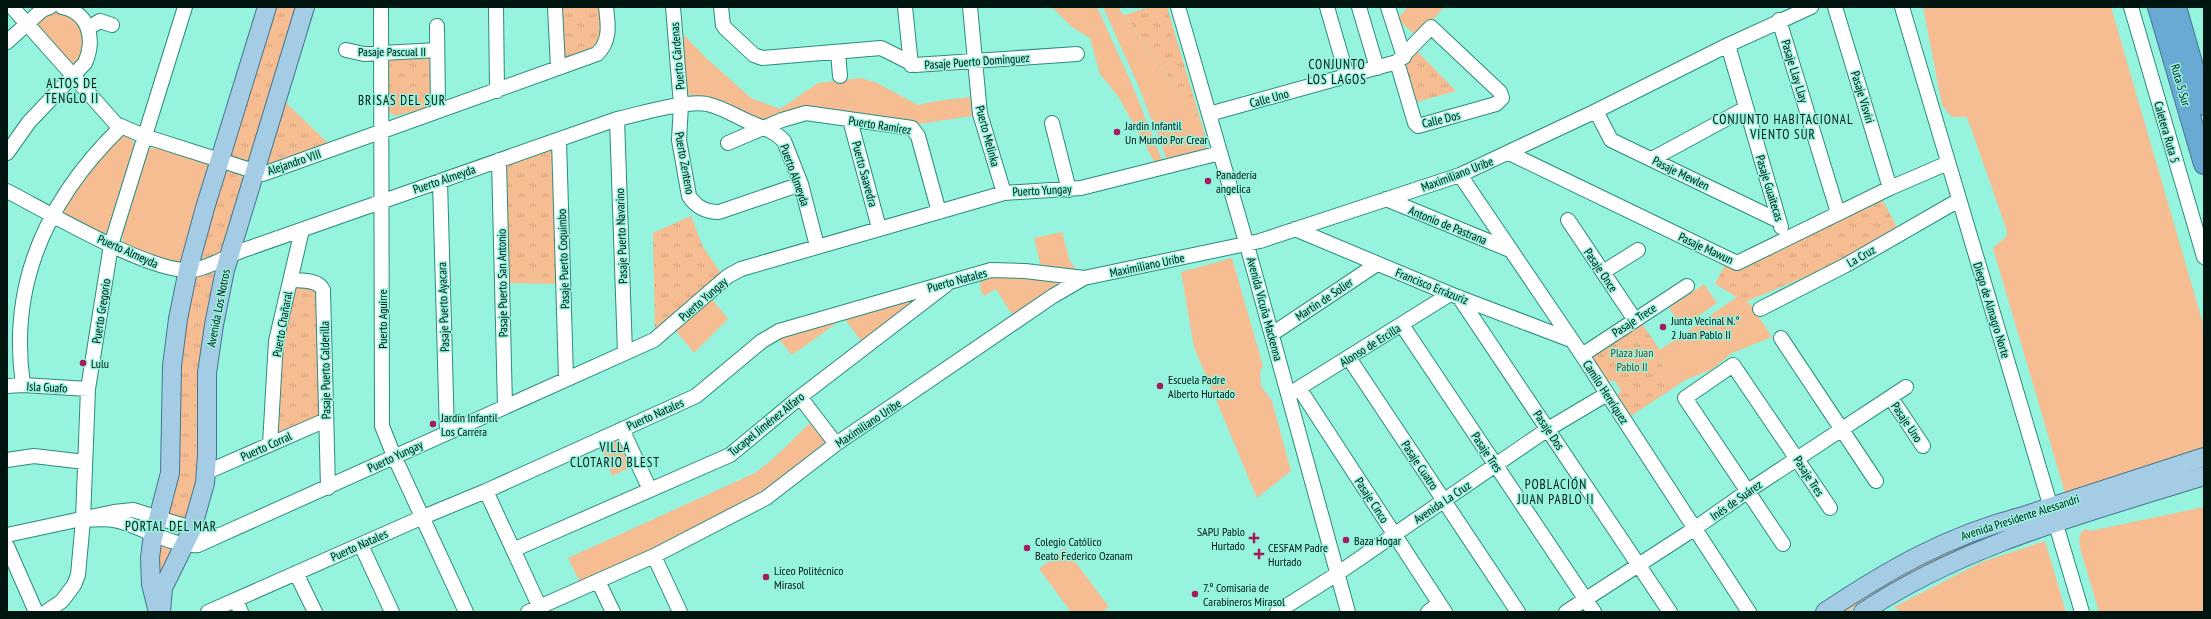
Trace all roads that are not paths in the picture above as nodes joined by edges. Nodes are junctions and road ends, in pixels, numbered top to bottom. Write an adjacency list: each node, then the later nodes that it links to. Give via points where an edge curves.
1 (12, 7): 26 (street, Alejandro VIII)
2 (50, 7): 26 (street, via 42,10)
3 (62, 7): 29 (street, via 78,14)
4 (185, 7): 60 (street, Puerto Gregorio)
5 (267, 7): 68 (main road, Avenida Los Notros)
6 (305, 7): 71 (main road, Avenida Los Notros)
7 (381, 7): 37 (street, Puerto Aguirre)
8 (496, 7): 47 (street)
9 (555, 7): 42 (street)
10 (606, 7): 42 (street, Alejandro VIII, via 608,32 602,49 597,54)
11 (673, 7): 48 (street, Puerto Cárdenas)
12 (721, 7): 36 (street, via 723,25 754,56 768,59)
13 (905, 7): 32 (street)
14 (970, 7): 40 (street, Puerto Melinka)
15 (1178, 7): 53 (street, Avenida Vicuña Mackenna)
16 (1327, 7): 46 (street)
17 (1359, 7): 43 (street)
18 (1388, 7): 39 (street)
19 (1811, 7): 25 (street, Maximiliano Uribe)
20 (1835, 7): 75 (street, Pasaje Visviri)
21 (1902, 7): 69 (street, Diego de Almagro Norte)
22 (2131, 7): 97 (street, Caletera Ruta 5)
23 (2158, 7): 70 (highway, Ruta 5 Sur)
24 (2176, 7): 49 (highway, Ruta 5 Sur)
25 (1779, 20): 31 (street, Maximiliano Uribe); 83 (street, Pasaje Llay Llay)
26 (27, 24): 30 (street); 44 (street, Alejandro VIII)
27 (112, 25): 29 (street, via 100,21)
28 (437, 26): 35 (street)
29 (88, 28): 44 (street, via 91,41 89,55)
30 (7, 42)
31 (1728, 45): 50 (street, Pasaje Guaitecas); 52 (street, Maximiliano Uribe)
32 (909, 46): 33 (street); 41 (street)
33 (881, 48): 36 (street); 41 (street, Pasaje Puerto Domínguez)
34 (346, 50): 37 (street, Pasaje Pascual II, via 364,54)
35 (437, 50): 37 (street, Pasaje Pascual II); 51 (street)
36 (838, 52): 45 (street)
37 (380, 53): 59 (street, Puerto Aguirre)
38 (1077, 54): 40 (street, Pasaje Puerto Domínguez)
39 (1400, 59): 39 (street, Calle Dos, via 1431,27 1502,96 1501,100 1496,104 1418,126 1415,123); 43 (street, Calle Uno)
40 (974, 61): 41 (street, Pasaje Puerto Domínguez); 78 (street, Puerto Melinka, via 980,114)
41 (911, 65)
42 (558, 68): 47 (street, Alejandro VIII)
43 (1377, 68): 46 (street, Calle Uno)
44 (74, 76): 57 (street, Alejandro VIII); 63 (street, via 29,122)
45 (840, 76)
46 (1347, 76): 53 (street, Calle Uno)
47 (497, 91): 51 (street, Alejandro VIII)
48 (681, 105): 54 (street, Puerto Almeyda); 58 (street, Puerto Almeyda, via 707,104); 74 (street, Puerto Zenteno, via 679,140 689,196 701,209 719,212)
49 (2204, 105)
50 (1746, 108): 66 (street); 86 (street, Pasaje Guaitecas)
51 (438, 110): 59 (street, Alejandro VIII)
52 (1596, 111): 65 (street, Maximiliano Uribe); 66 (street, Pasaje Mewlen, via 1611,140)
53 (1209, 114): 64 (street, Avenida Vicuña Mackenna)
54 (617, 119): 61 (street, Puerto Almeyda); 112 (street, Pasaje Puerto Navarino)
55 (850, 120): 58 (street, Puerto Ramírez, via 806,113); 82 (street, Puerto Ramírez, via 915,130); 87 (street, Puerto Saavedra)
56 (1052, 123): 76 (street)
57 (121, 127): 60 (street, Alejandro VIII); 84 (street, via 86,164)
58 (762, 128): 62 (street, Puerto Ramírez); 74 (street, Puerto Almeyda, via 784,141)
59 (381, 130): 71 (street, Alejandro VIII, via 268,173); 81 (street, Puerto Aguirre)
60 (144, 136): 68 (street, Alejandro VIII); 92 (street, Puerto Gregorio)
61 (559, 140): 67 (street, Puerto Almeyda); 115 (street, Pasaje Puerto Coquimbo)
62 (728, 143)
63 (7, 153)
64 (1220, 153): 76 (street, Puerto Yungay); 91 (street, Avenida Vicuña Mackenna)
65 (1509, 153): 72 (street, Maximiliano Uribe); 90 (street, Pasaje Mawun, via 1733,262 1742,262)
66 (1652, 159): 86 (street, Pasaje Mewlen)
67 (499, 160): 73 (street, Puerto Almeyda); 124 (street, Pasaje Puerto San Antonio)
68 (219, 161): 71 (street, Alejandro VIII); 99 (main road, Avenida Los Notros)
69 (1948, 163): 75 (street, Pasaje Mawun); 80 (street, Diego de Almagro Norte)
70 (2204, 164)
71 (255, 173): 96 (main road, Avenida Los Notros)
72 (1460, 175): 79 (street, Maximiliano Uribe); 94 (street, Camilo Henríquez)
73 (440, 181): 81 (street, Puerto Almeyda); 129 (street, Pasaje Puerto Ayacara)
74 (801, 184): 93 (street, Puerto Almeyda)
75 (1890, 188): 83 (street, Pasaje Mawun)
76 (1069, 190): 78 (street, Puerto Yungay)
77 (7, 191): 84 (street, Puerto Almeyda)
78 (1004, 193): 82 (street, Puerto Yungay)
79 (1386, 199): 88 (street, Maximiliano Uribe); 94 (street, Antonio de Pastrana)
80 (1959, 200): 106 (street, La Cruz, via 1846,265); 148 (street, Diego de Almagro Norte)
81 (381, 202): 89 (street, Puerto Almeyda); 133 (street, Puerto Aguirre, via 382,426)
82 (939, 212): 87 (street, Puerto Yungay)
83 (1838, 213): 90 (street, Pasaje Mawun)
84 (52, 214): 92 (street, Puerto Almeyda); 116 (street, via 35,251 22,306 19,348)
85 (1568, 220): 100 (street, Pasaje Once)
86 (1779, 221): 90 (street, Pasaje Guaitecas)
87 (879, 228): 93 (street, Puerto Yungay)
88 (1295, 229): 91 (street, Maximiliano Uribe); 98 (street, Francisco Errázuriz)
89 (302, 230): 96 (street, Puerto Almeyda); 102 (street, Puerto Chañaral)
90 (1786, 239)
91 (1247, 244): 101 (street, Maximiliano Uribe); 109 (street, Avenida Vicuña Mackenna)
92 (111, 245): 99 (street, Puerto Almeyda, via 150,262); 119 (street, Puerto Gregorio)
93 (817, 246): 112 (street, Puerto Yungay, via 735,272 654,340)
94 (1510, 250): 111 (street, Camilo Henríquez)
95 (1638, 250): 100 (street)
96 (228, 256): 99 (street, Puerto Almeyda, via 198,269); 139 (main road, Avenida Los Notros, via 208,367)
97 (2204, 257)
98 (1377, 264): 105 (street, Francisco Errázuriz); 109 (street, Martín de Solier)
99 (188, 270): 151 (main road, Avenida Los Notros, via 172,366 170,473)
100 (1602, 272): 107 (street, Pasaje Once)
101 (1084, 278): 103 (street, Puerto Natales, via 991,270); 131 (street, Maximiliano Uribe, via 1053,296)
102 (291, 280): 125 (street, Pasaje Puerto Calderilla, via 316,282 323,290); 130 (street, Puerto Chañaral, via 276,341)
103 (953, 280): 122 (street, Tucapel Jiménez Alfaro); 126 (street, Puerto Natales, via 779,331 762,341 701,392)
104 (1687, 286): 107 (street, Pasaje Trece)
105 (1454, 295): 108 (street, Alonso de Ercilla); 111 (street, Francisco Errázuriz); 127 (street, Pasaje Dos)
106 (1760, 309)
107 (1635, 320): 113 (street, Pasaje Trece)
108 (1402, 325): 114 (street, Alonso de Ercilla); 138 (street, Pasaje Tres)
109 (1272, 334): 120 (street, Avenida Vicuña Mackenna)
110 (1782, 338): 128 (street)
111 (1571, 340): 113 (street, Camilo Henríquez)
112 (625, 353): 115 (street, Puerto Yungay)
113 (1582, 355): 121 (street, Camilo Henríquez)
114 (1349, 358): 120 (street, Alonso de Ercilla); 146 (street, Pasaje Cuatro)
115 (566, 378): 124 (street, Puerto Yungay)
116 (23, 385): 117 (street, Isla Guafo); 119 (street, Isla Guafo)
117 (7, 386)
118 (1906, 387): 123 (street, Inés de Suárez)
119 (88, 389): 137 (street, Puerto Gregorio)
120 (1294, 391): 154 (street, Pasaje Cinco); 163 (street, Avenida Vicuña Mackenna)
121 (1607, 394): 127 (street, Avenida La Cruz); 152 (street, Camilo Henríquez)
122 (800, 397): 131 (street); 143 (street, Tucapel Jiménez Alfaro, via 730,455)
123 (1891, 398): 128 (street, Inés de Suárez); 132 (street, Pasaje Uno)
124 (505, 406): 129 (street, Puerto Yungay)
125 (326, 420): 130 (street, Puerto Corral); 142 (street, Pasaje Puerto Calderilla)
126 (622, 429): 143 (street); 144 (street, Puerto Natales)
127 (1548, 429): 138 (street, Avenida La Cruz); 161 (street, Pasaje Dos)
128 (1843, 429): 135 (street, Inés de Suárez); 141 (street)
129 (447, 432): 133 (street, Puerto Yungay)
130 (270, 444): 139 (street, Puerto Corral)
131 (836, 444): 160 (street, Maximiliano Uribe, via 766,498)
132 (1923, 446)
133 (394, 456): 142 (street, Puerto Yungay); 149 (street, Puerto Aguirre)
134 (2204, 457): 148 (main road, Avenida Presidente Alessandri)
135 (1798, 458): 145 (street, Inés de Suárez); 145 (street, Pasaje Tres, via 1734,365 1685,398); 147 (street, Pasaje Tres)
136 (7, 460): 137 (street, via 34,456)
137 (85, 462): 150 (street, Puerto Gregorio)
138 (1496, 465): 146 (street, Avenida La Cruz); 165 (street, Pasaje Tres)
139 (207, 472): 155 (main road, Avenida Los Notros, via 203,494)
140 (2204, 476): 148 (main road, Avenida Presidente Alessandri)
141 (1876, 481)
142 (328, 488): 155 (street, Puerto Yungay, via 198,546)
143 (650, 490): 159 (street, Tucapel Jiménez Alfaro)
144 (486, 491): 149 (street, Puerto Natales); 159 (street)
145 (1748, 491): 152 (street, Inés de Suárez); 156 (street)
146 (1444, 500): 154 (street, Avenida La Cruz); 181 (street, Pasaje Cuatro)
147 (1830, 508)
148 (2053, 515): 186 (main road, Avenida Presidente Alessandri, via 1990,524 1947,541 1886,573); 187 (main road, Avenida Presidente Alessandri, via 2004,540 1955,560 1896,591); 188 (street, Diego de Almagro Norte)
149 (423, 517): 157 (street, Puerto Natales); 175 (street, Puerto Aguirre)
150 (83, 520): 151 (street, via 133,510); 153 (street); 170 (street, Puerto Gregorio, via 78,575 74,585 62,601)
151 (156, 526): 155 (street); 171 (main road, Avenida Los Notros, via 150,572)
152 (1694, 529): 161 (street, Inés de Suárez); 185 (street, Camilo Henríquez)
153 (7, 535)
154 (1394, 535): 163 (street, Avenida La Cruz); 167 (street, Pasaje Cinco)
155 (188, 537): 171 (main road, Avenida Los Notros, via 163,588)
156 (1783, 544)
157 (361, 545): 162 (street, Puerto Natales); 174 (street)
158 (7, 546): 169 (street)
159 (513, 550): 168 (street)
160 (654, 556): 164 (street, Maximiliano Uribe); 177 (street)
161 (1638, 564): 165 (street, Inés de Suárez); 184 (street, Pasaje Dos)
162 (296, 573): 166 (street, Puerto Natales); 173 (street)
163 (1337, 574): 178 (street, Avenida La Cruz); 179 (street, Avenida Vicuña Mackenna)
164 (598, 581): 168 (street, Maximiliano Uribe); 176 (street)
165 (1585, 599): 182 (street, Inés de Suárez); 183 (street, Pasaje Tres)
166 (238, 606): 172 (street, Puerto Natales)
167 (1442, 608): 180 (street)
168 (537, 610)
169 (36, 612)
170 (46, 612)
171 (160, 612)
172 (208, 612)
173 (314, 612)
174 (392, 612)
175 (466, 612)
176 (613, 612)
177 (680, 612)
178 (1277, 612)
179 (1348, 612)
180 (1428, 612)
181 (1518, 612)
182 (1566, 612)
183 (1594, 612)
184 (1670, 612)
185 (1749, 612)
186 (1825, 612)
187 (1863, 612)
188 (2082, 612)

